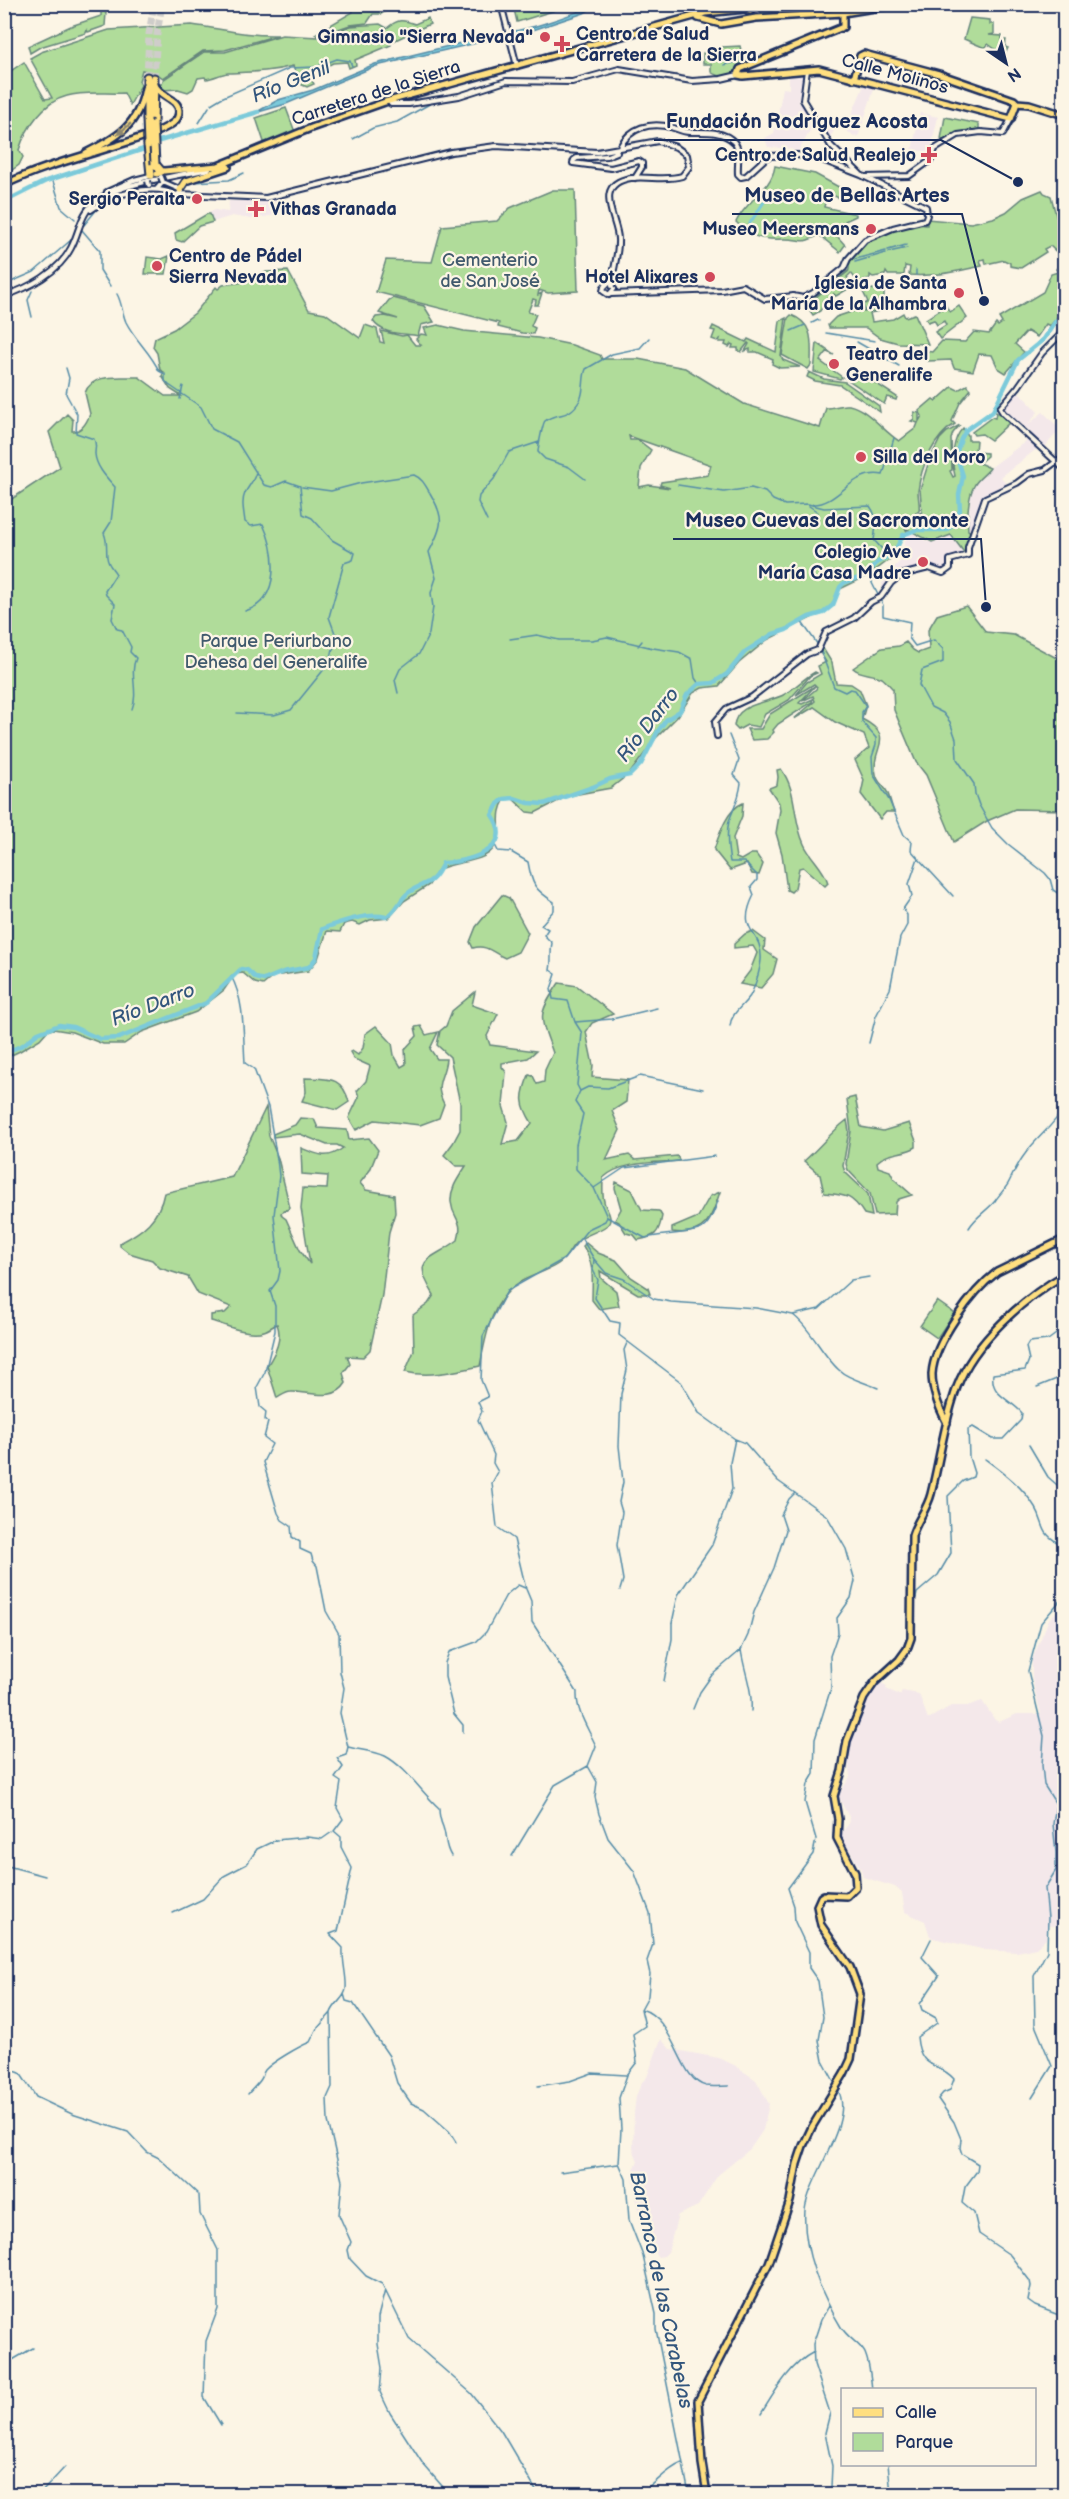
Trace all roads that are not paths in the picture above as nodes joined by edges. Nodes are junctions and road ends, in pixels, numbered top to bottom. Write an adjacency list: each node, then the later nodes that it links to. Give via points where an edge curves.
1 (501, 4): 9 (street)
2 (899, 4): 5 (main road)
3 (751, 9): 4 (main road, Carretera de la Sierra); 7 (main road, via 756,12)
4 (718, 12): 6 (main road, Carretera de la Sierra); 8 (main road)
5 (843, 13): 7 (main road); 11 (main road, via 843,27 740,69)
6 (706, 16): 8 (main road); 9 (main road, Carretera de la Sierra)
7 (754, 19): 8 (main road)
8 (717, 23)
9 (517, 66): 14 (main road, Carretera de la Sierra)
10 (807, 70): 11 (main road, Calle Molinos); 13 (main road, Calle Molinos, via 819,69); 26 (street, via 803,100 831,146)
11 (738, 75): 14 (street, via 692,81 619,69 572,82 506,81 459,96 413,104)
12 (150, 78): 17 (highway); 22 (main road, one-way to 22, via 141,108 132,122 109,141); 22 (main road, via 158,91 177,106 179,116 175,122)
13 (854, 79): 15 (main road, via 864,54 949,77); 18 (main road, Calle Molinos)
14 (389, 101): 20 (main road, Carretera de la Sierra)
15 (1017, 103): 16 (main road); 18 (main road)
16 (1065, 115)
17 (150, 118): 23 (highway, bridge); 23 (highway, bridge, via 148,145)
18 (1011, 119): 26 (street, via 1004,134 960,135 943,144 915,173 903,178)
19 (620, 147): 26 (street, via 628,135 654,125 718,134 732,140 741,177 765,157 797,155 823,160)
20 (261, 149): 24 (main road, Carretera de la Sierra); 30 (main road, via 227,167 186,181)
21 (617, 152): 25 (street, via 577,158 573,163 611,168 639,161 642,167)
22 (71, 160): 28 (main road)
23 (152, 164): 27 (highway); 27 (highway)
24 (218, 166): 27 (main road); 31 (street, Carretera de la Sierra)
25 (636, 176): 30 (street, via 682,176 688,170 689,159 682,150 658,141 597,152 513,146 473,148 266,198); 33 (street, via 615,186 609,198 618,236)
26 (863, 176): 36 (street, via 926,207 927,215 923,221 868,238 845,266 805,298 765,299 743,286)
27 (154, 177): 29 (street); 29 (street); 30 (street); 31 (street, via 120,185)
28 (4, 185)
29 (155, 189): 30 (street); 32 (street, via 108,200)
30 (179, 192)
31 (101, 198): 32 (street, Carretera de la Sierra)
32 (84, 214): 38 (street, Carretera de la Sierra, via 72,248 63,259 29,286)
33 (612, 278): 34 (street); 35 (street)
34 (606, 285): 35 (street); 37 (street, via 604,292)
35 (613, 287): 36 (street); 37 (street)
36 (626, 293): 37 (street)
37 (611, 294)
38 (4, 296)
39 (1065, 331): 40 (street, via 1045,350 1000,408)
40 (1055, 462): 41 (street); 42 (street, via 985,498 968,555 950,560 950,568 943,573 929,567 903,573 854,618 826,632 817,650 810,651 752,697 723,711 715,722)
41 (1065, 469)
42 (717, 736)
43 (1065, 1239): 45 (main road, via 992,1276 950,1329 935,1358 932,1374 935,1399)
44 (1065, 1275): 45 (main road, via 1028,1299 978,1352 960,1380)
45 (947, 1423): 46 (main road, via 931,1495 912,1536 911,1638 899,1660 864,1698 847,1741 834,1796 837,1838 854,1868 857,1883 848,1895 824,1895 817,1906 821,1926 850,1968 860,1994 850,2059 803,2146 769,2263 698,2401)
46 (707, 2494)

